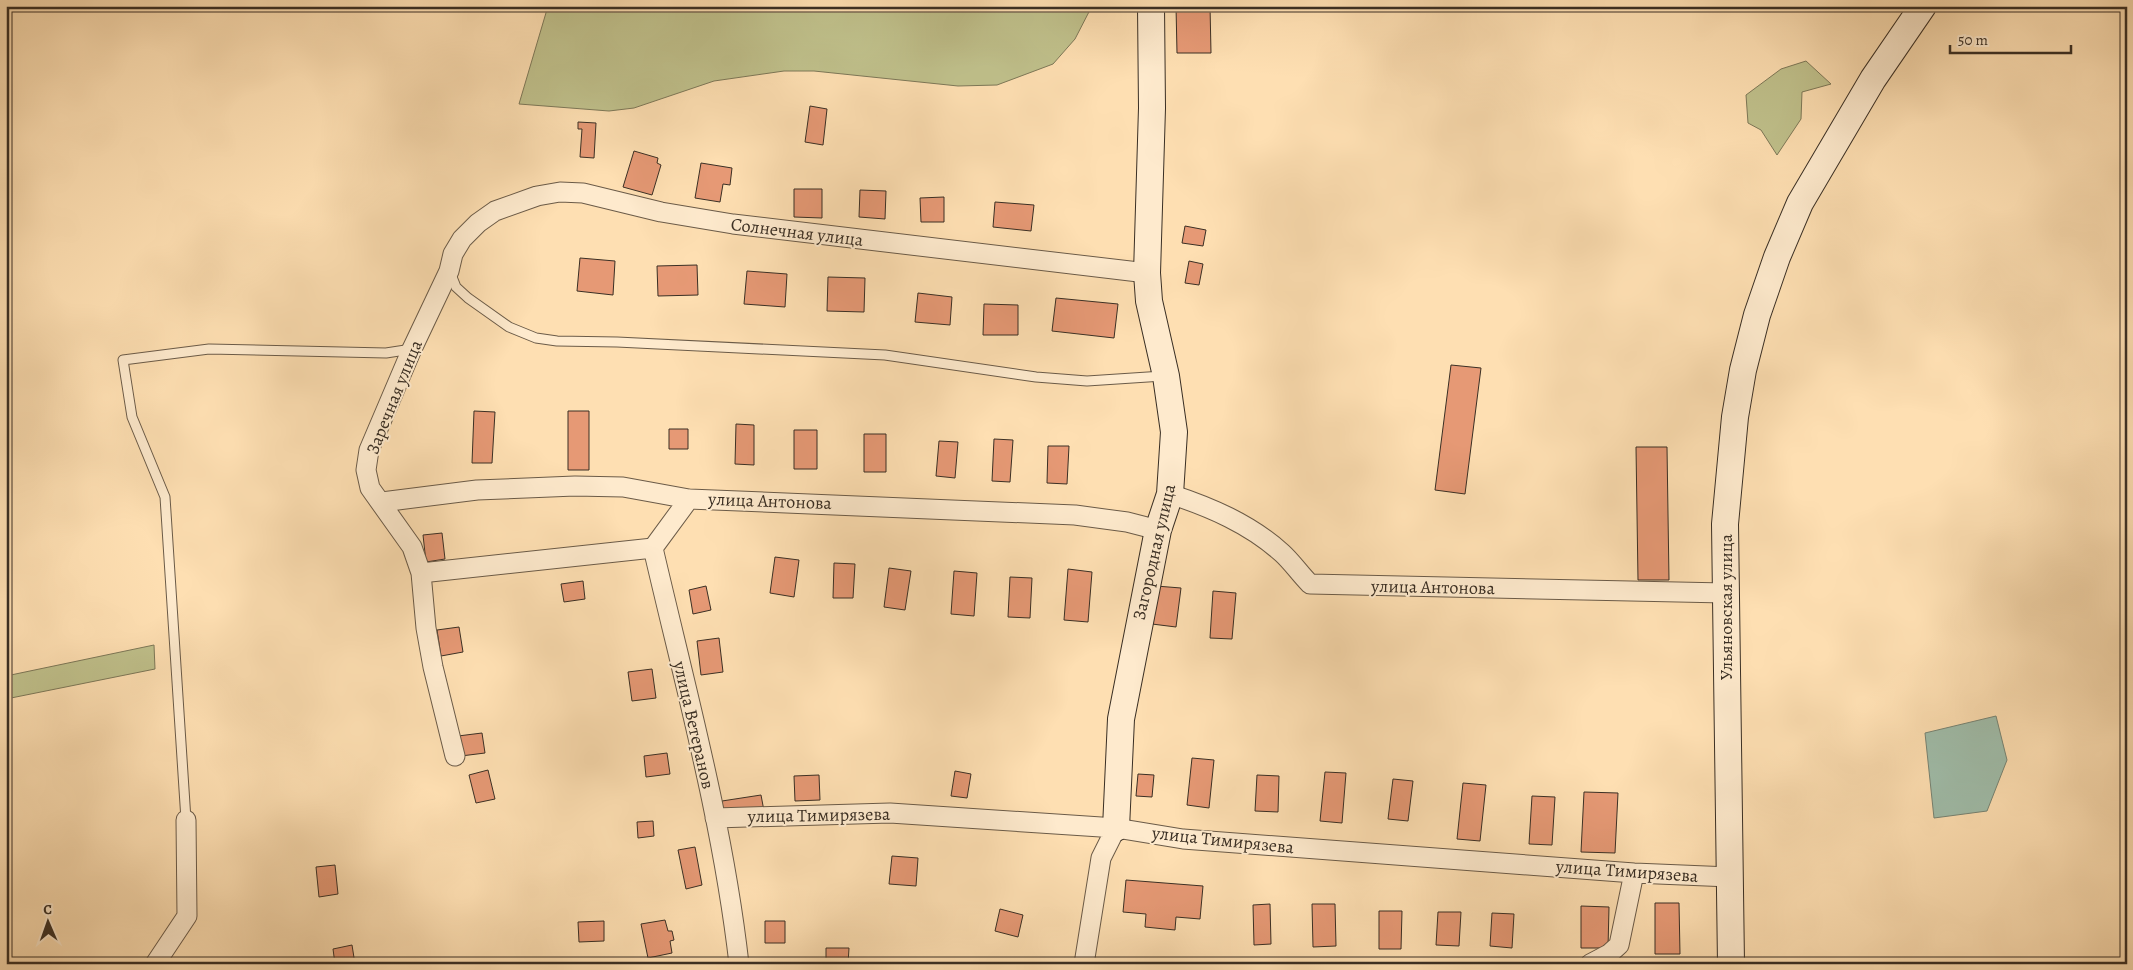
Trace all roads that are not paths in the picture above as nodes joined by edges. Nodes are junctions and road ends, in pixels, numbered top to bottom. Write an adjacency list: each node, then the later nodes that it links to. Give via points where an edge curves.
1 (1151, 6): 5 (main road, Загородная улица, via 1152,108)
2 (1922, 6): 14 (main road, Ульяновская улица, via 1873,79 1800,203 1757,315 1735,417 1725,524)
3 (462, 239): 4 (street, Заречная улица, via 453,254); 5 (street, Солнечная улица, via 478,223 514,202 560,192 584,193 661,212 742,226)
4 (449, 271): 6 (street, Заречная улица); 7 (lane, via 456,287 468,298 509,326 536,338 885,355 1036,377 1087,381)
5 (1147, 273): 7 (main road, Загородная улица, via 1155,336)
6 (412, 350): 10 (street, Заречная улица, via 369,450 366,470 370,488); 17 (lane, via 386,353 209,350 123,360 132,417 165,497)
7 (1166, 376): 8 (main road, Загородная улица, via 1174,432)
8 (1170, 494): 11 (main road, Загородная улица); 14 (street, улица Антонова, via 1205,505 1252,531 1282,553 1310,584)
9 (688, 499): 10 (street, улица Антонова, via 623,487 575,486 477,490); 11 (street, улица Антонова, via 1075,515); 12 (street)
10 (382, 502): 13 (street, Заречная улица, via 412,546)
11 (1158, 530): 18 (main road, Загородная улица, via 1121,718)
12 (652, 548): 13 (street); 16 (street, улица Ветеранов)
13 (421, 573): 15 (street, Заречная улица, via 433,667)
14 (1725, 593): 20 (main road, Ульяновская улица)
15 (455, 756)
16 (716, 818): 18 (street, улица Тимирязева, via 890,813); 22 (street, улица Ветеранов)
17 (186, 820): 21 (street, via 187,916)
18 (1116, 828): 19 (street, улица Тимирязева, via 1183,839); 23 (street, Загородная улица, via 1101,858)
19 (1634, 873): 20 (street, улица Тимирязева); 24 (street, via 1619,945)
20 (1730, 877): 25 (main road, Ульяновская улица)
21 (155, 964)
22 (739, 964)
23 (1084, 964)
24 (1590, 964)
25 (1731, 964)

